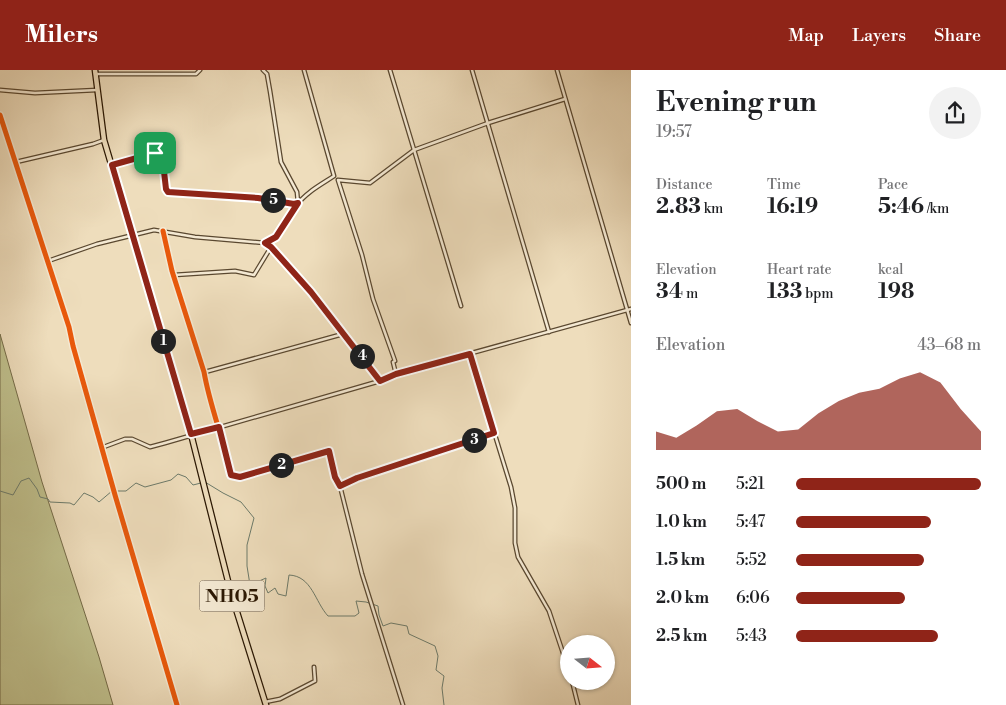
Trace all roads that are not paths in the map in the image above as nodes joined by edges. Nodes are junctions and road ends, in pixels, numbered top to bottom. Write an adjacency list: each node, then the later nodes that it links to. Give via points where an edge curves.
1 (200, 70): 7 (street, via 196,74)
2 (263, 70): 17 (street, via 267,74 281,162 297,192)
3 (304, 70): 17 (street, via 334,176)
4 (390, 70): 14 (street)
5 (472, 70): 12 (street)
6 (557, 70): 10 (street)
7 (95, 72): 9 (main road, NH05)
8 (0, 90): 9 (street, via 35,93)
9 (97, 90): 13 (main road, NH05)
10 (565, 100): 12 (street); 25 (street)
11 (0, 115): 15 (street)
12 (488, 123): 14 (street); 27 (street)
13 (104, 140): 15 (street); 16 (main road, NH05)
14 (414, 150): 24 (street); 31 (street, via 370,183 338,180)
15 (16, 162): 22 (street)
16 (112, 165): 17 (street, via 162,154 168,192); 19 (main road, NH05)
17 (298, 203): 20 (street, via 276,237)
18 (163, 231): 19 (street); 20 (street); 23 (street)
19 (131, 235): 22 (street); 35 (main road, NH05)
20 (265, 243): 21 (street)
21 (271, 247): 23 (street, via 254,275 235,271); 28 (street)
22 (48, 261): 36 (street)
23 (174, 275): 30 (street)
24 (461, 306)
25 (629, 309): 26 (street); 27 (street)
26 (631, 323)
27 (548, 332): 29 (street)
28 (343, 334): 30 (street); 32 (street)
29 (470, 354): 31 (street); 34 (street)
30 (204, 372): 33 (street)
31 (396, 374): 32 (street)
32 (380, 381): 33 (street)
33 (219, 427): 35 (street); 37 (street, via 231,475 240,477 329,451)
34 (494, 433): 37 (street); 38 (street, via 511,487 518,557 549,611)
35 (191, 434): 36 (street, via 150,447 125,439); 41 (main road, NH05, via 231,594)
36 (101, 448): 42 (street)
37 (340, 486): 43 (street, via 362,574)
38 (560, 644)
39 (314, 667): 41 (street, via 316,678 312,683)
40 (574, 690): 44 (street)
41 (266, 704)
42 (177, 705)
43 (403, 705)
44 (578, 705)

